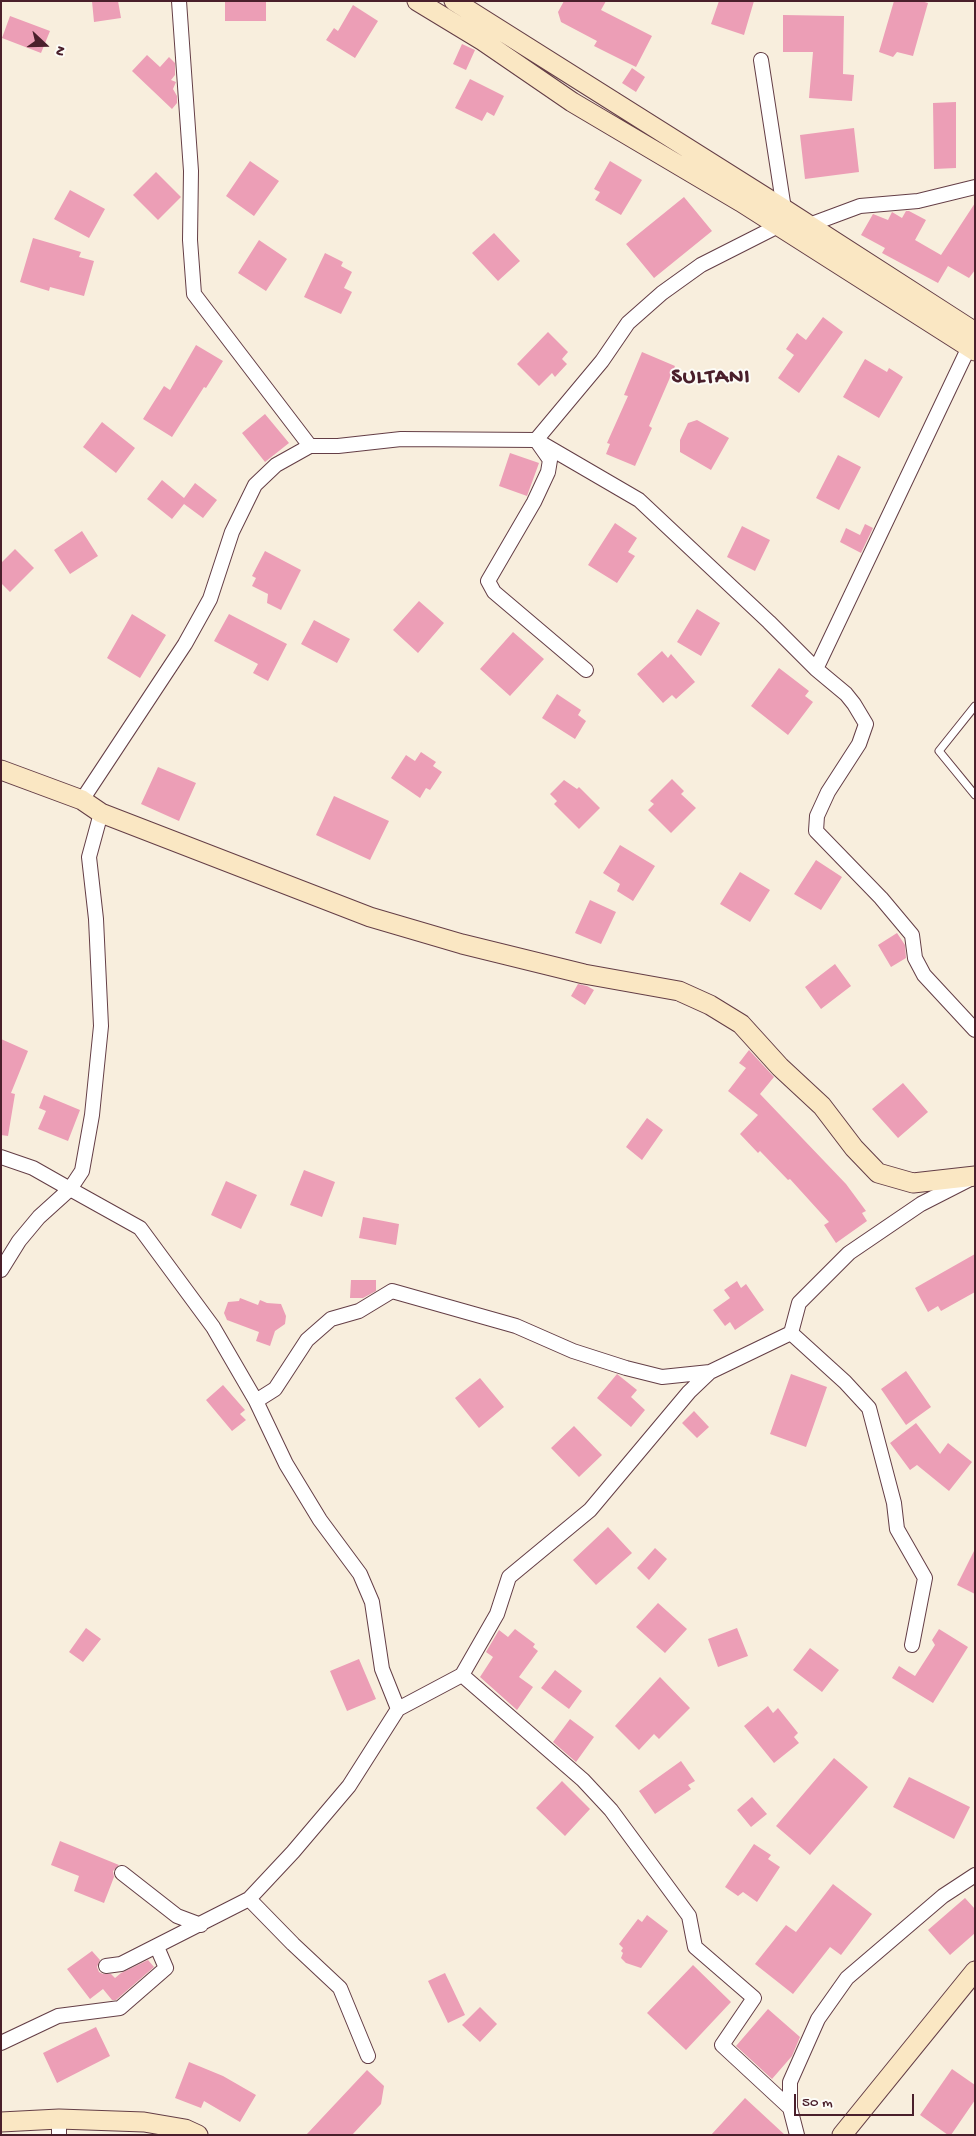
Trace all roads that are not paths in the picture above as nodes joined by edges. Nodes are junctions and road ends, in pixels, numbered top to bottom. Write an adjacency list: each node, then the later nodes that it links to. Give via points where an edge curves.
1 (179, 1): 10 (street, via 191,171 190,240 194,294)
2 (417, 1): 6 (main road, via 483,41 572,102)
3 (454, 1): 6 (main road)
4 (761, 60): 6 (street)
5 (975, 188): 7 (street, via 918,201 860,206)
6 (781, 217): 7 (main road); 8 (main road); 9 (street, via 701,265 628,323 596,369)
7 (809, 225): 8 (main road)
8 (973, 343): 11 (street)
9 (536, 440): 10 (street, via 401,439); 11 (street, via 639,500); 12 (street, via 550,460 548,472 530,510 488,581 494,592)
10 (310, 446): 16 (street, via 276,465 255,485 232,532 210,599 185,644)
11 (816, 669): 18 (street, via 846,694 866,724 859,744 828,792 817,816 816,831 912,935 915,958 924,975)
12 (586, 670)
13 (975, 706): 15 (lane, via 939,751)
14 (1, 770): 16 (main road)
15 (975, 795)
16 (82, 800): 17 (main road)
17 (101, 813): 20 (main road, via 370,917 584,974 680,991 741,1024 822,1106 878,1173 913,1183); 21 (street, via 89,857 101,1026 99,1056 82,1171)
18 (975, 1030)
19 (1, 1157): 21 (street, via 32,1168)
20 (975, 1176): 23 (street, via 921,1204 849,1253 800,1303)
21 (70, 1189): 22 (street, via 29,1229); 25 (street, via 140,1228 213,1327)
22 (1, 1270)
23 (791, 1333): 24 (street); 26 (street, via 869,1408 898,1529 925,1578)
24 (710, 1372): 25 (street, via 662,1377 626,1368 573,1351 516,1326 392,1291 359,1311 331,1319 307,1340 275,1389); 27 (street, via 689,1392 590,1510 509,1577 497,1614)
25 (256, 1402): 28 (street, via 286,1464 320,1520 360,1574 372,1602 382,1669)
26 (912, 1645)
27 (462, 1675): 28 (street); 38 (street, via 594,1792 689,1916 695,1946 754,1998 722,2046)
28 (398, 1709): 31 (street, via 349,1786)
29 (122, 1873): 32 (street, via 177,1916)
30 (975, 1876): 38 (street, via 943,1896 847,1978 818,2019 790,2082)
31 (249, 1899): 32 (street); 37 (street, via 340,1988)
32 (201, 1925): 33 (street)
33 (157, 1947): 34 (street, via 121,1964); 36 (street, via 166,1968 120,2008 58,2016)
34 (106, 1966)
35 (975, 1971): 43 (main road)
36 (1, 2043)
37 (368, 2056)
38 (790, 2108): 42 (street)
39 (1, 2122): 40 (main road)
40 (59, 2127): 41 (main road, via 144,2122 185,2129)
41 (198, 2135)
42 (797, 2135)
43 (842, 2135)

